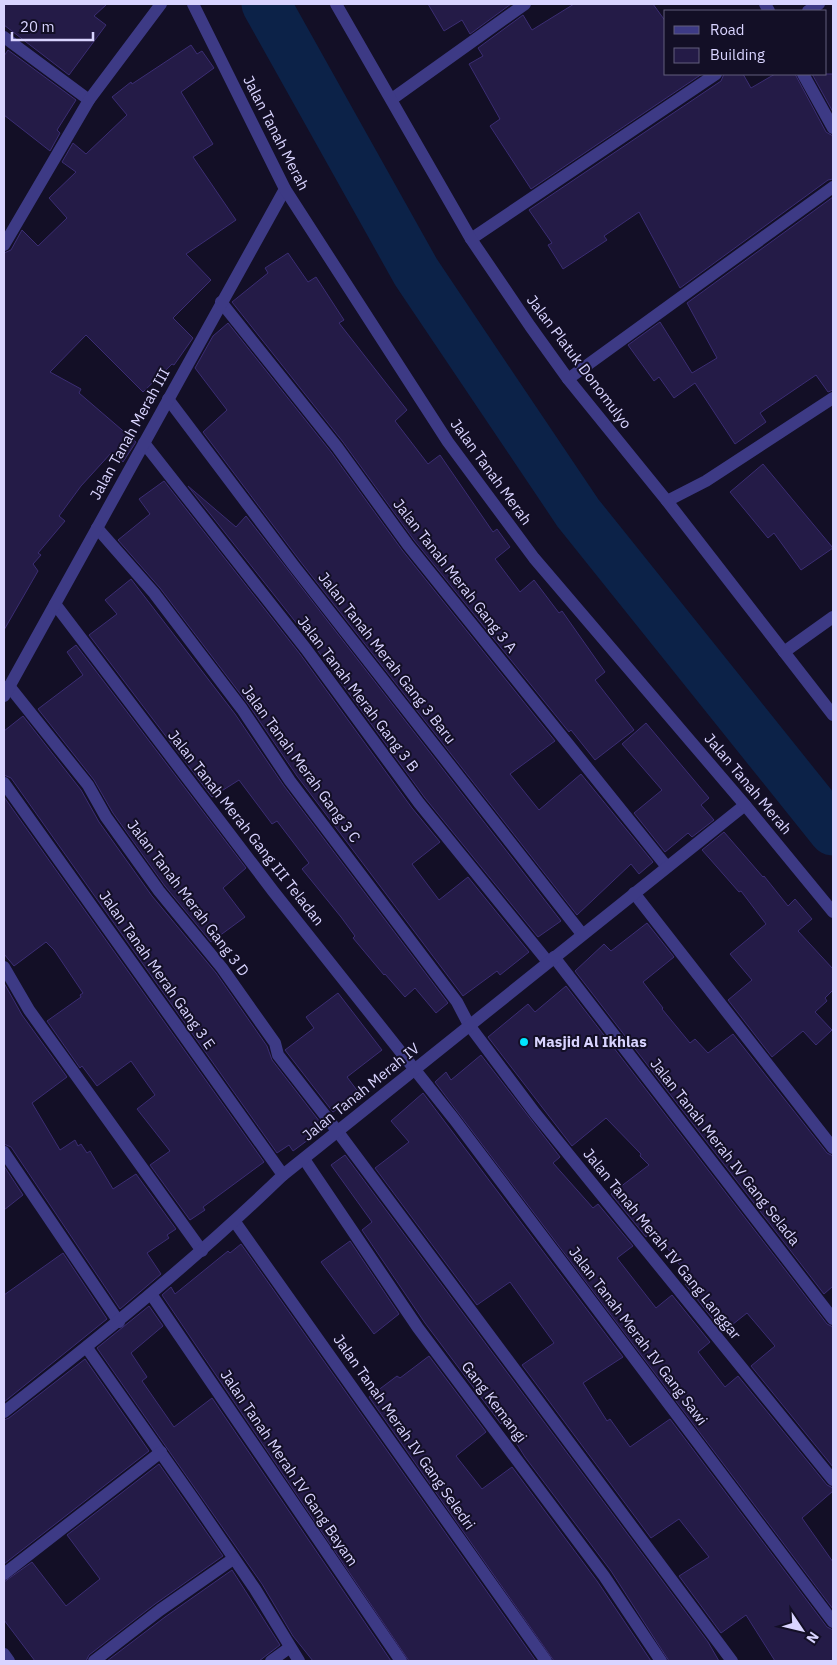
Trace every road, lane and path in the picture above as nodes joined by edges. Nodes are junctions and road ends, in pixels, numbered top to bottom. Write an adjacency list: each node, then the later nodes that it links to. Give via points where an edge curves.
1 (161, 4): 8 (street)
2 (193, 4): 12 (street, Jalan Tanah Merah)
3 (336, 4): 9 (street, Jalan Platuk Donomulyo)
4 (525, 4): 9 (street)
5 (4, 37): 8 (street)
6 (715, 75): 13 (street)
7 (804, 75): 10 (street)
8 (89, 100): 14 (street)
9 (392, 100): 13 (street, Jalan Platuk Donomulyo)
10 (833, 128)
11 (833, 187): 16 (street)
12 (285, 189): 15 (street, Jalan Tanah Merah III); 28 (street, Jalan Tanah Merah, via 448,442 517,535)
13 (471, 239): 16 (street, Jalan Platuk Donomulyo)
14 (4, 245)
15 (221, 302): 18 (street, Jalan Tanah Merah III); 29 (street, Jalan Tanah Merah Gang 3 A, via 337,447 408,545)
16 (568, 379): 20 (street, Jalan Platuk Donomulyo)
17 (833, 398): 20 (street, via 706,481)
18 (168, 399): 19 (street, Jalan Tanah Merah III); 32 (street, Jalan Tanah Merah Gang 3 Baru, via 294,566)
19 (144, 443): 21 (street, Jalan Tanah Merah III); 33 (street, Jalan Tanah Merah Gang 3 B, via 306,649 419,803)
20 (667, 501): 24 (street, Jalan Platuk Donomulyo)
21 (97, 528): 22 (street, Jalan Tanah Merah III); 35 (street, Jalan Tanah Merah Gang 3 C, via 154,593 242,709 290,781 458,1002)
22 (55, 604): 25 (street, Jalan Tanah Merah III); 36 (street, Jalan Tanah Merah Gang III Teladan, via 273,891)
23 (833, 617): 24 (street)
24 (784, 652): 26 (street, Jalan Platuk Donomulyo)
25 (7, 691): 37 (street, Jalan Tanah Merah Gang 3 D, via 88,785 106,817 159,891 222,968 274,1043 278,1055)
26 (833, 715)
27 (4, 783): 41 (street, Jalan Tanah Merah Gang 3 E)
28 (745, 805): 29 (street, Jalan Tanah Merah IV); 31 (street, Jalan Tanah Merah)
29 (667, 866): 30 (street, Jalan Tanah Merah IV)
30 (634, 893): 32 (street, Jalan Tanah Merah IV); 38 (street)
31 (833, 912)
32 (582, 934): 33 (street, Jalan Tanah Merah IV)
33 (551, 959): 35 (street, Jalan Tanah Merah IV); 45 (street, Jalan Tanah Merah IV Gang Selada)
34 (4, 967): 43 (street, via 30,1010)
35 (469, 1025): 36 (street, Jalan Tanah Merah IV); 50 (street, Jalan Tanah Merah IV Gang Langgar, via 535,1113)
36 (415, 1071): 37 (street, Jalan Tanah Merah IV); 53 (street, Jalan Tanah Merah IV Gang Sawi)
37 (338, 1132): 40 (street, Jalan Tanah Merah IV); 63 (street, Jalan Tanah Merah Gang 3 D)
38 (833, 1148)
39 (4, 1152): 46 (street)
40 (304, 1159): 41 (street, Jalan Tanah Merah IV); 62 (street, Gang Kemangi, via 418,1328 604,1576)
41 (283, 1176): 42 (street, Jalan Tanah Merah IV)
42 (235, 1222): 43 (street, Jalan Tanah Merah IV); 61 (street, Jalan Tanah Merah IV Gang Seledri)
43 (202, 1251): 44 (street, Jalan Tanah Merah IV)
44 (151, 1294): 46 (street, Jalan Tanah Merah IV); 60 (street, Jalan Tanah Merah IV Gang Bayam)
45 (833, 1319)
46 (119, 1322): 47 (street, Jalan Tanah Merah IV)
47 (87, 1348): 48 (street, Jalan Tanah Merah IV); 49 (street)
48 (4, 1412)
49 (161, 1452): 51 (street); 52 (street)
50 (833, 1480)
51 (233, 1559): 54 (street); 57 (street)
52 (4, 1574)
53 (833, 1622)
54 (289, 1648): 58 (street); 59 (street)
55 (4, 1654): 56 (street)
56 (9, 1661)
57 (94, 1661)
58 (271, 1661)
59 (299, 1661)
60 (401, 1661)
61 (546, 1661)
62 (662, 1661)
63 (732, 1661)

